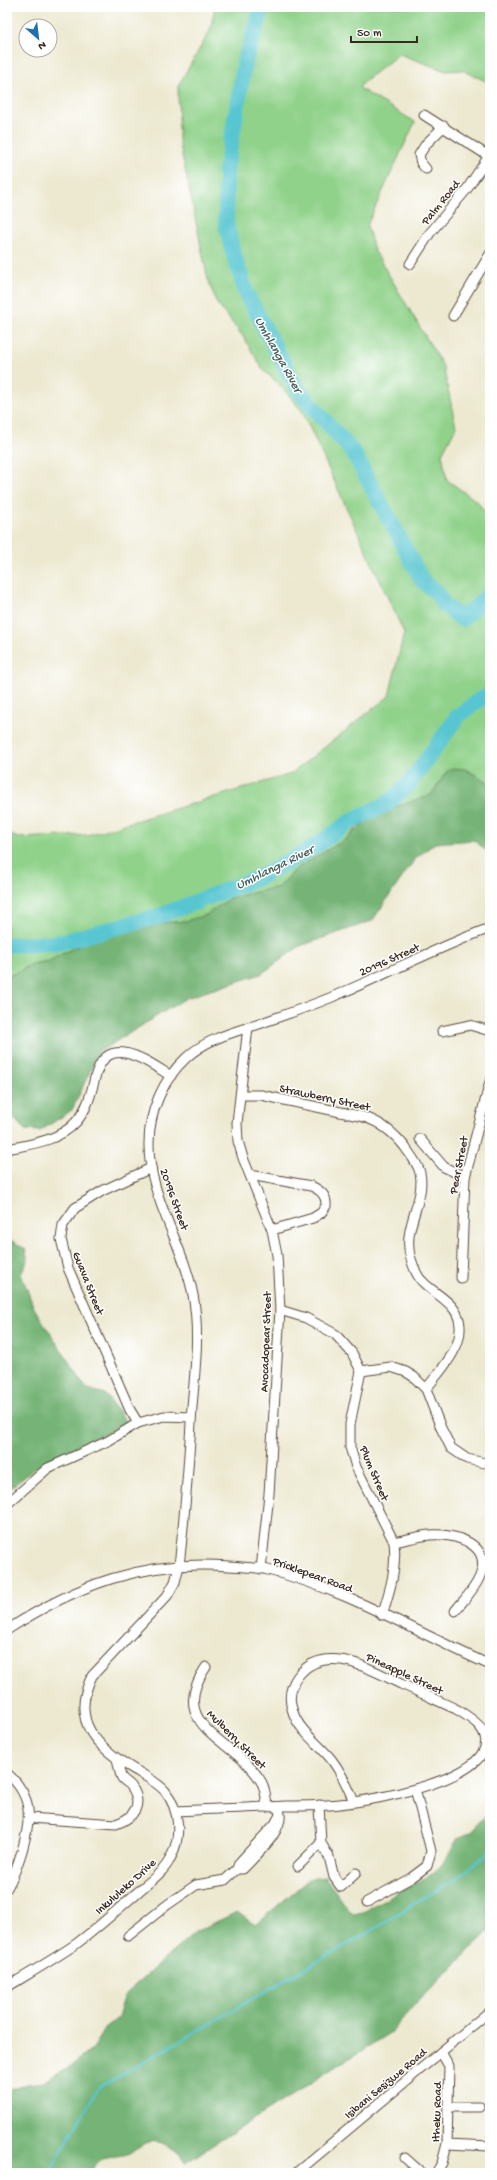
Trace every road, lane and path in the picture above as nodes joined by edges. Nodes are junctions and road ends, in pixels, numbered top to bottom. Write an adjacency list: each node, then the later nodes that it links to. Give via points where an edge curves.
1 (424, 115): 2 (street)
2 (444, 126): 3 (street); 4 (street, via 419,155)
3 (490, 156): 6 (street, Palm Road, via 467,189 430,233)
4 (426, 169)
5 (490, 254): 7 (street)
6 (410, 264)
7 (453, 316)
8 (490, 928): 9 (street, 20196 Street, via 333,997)
9 (248, 1027): 12 (street, 20196 Street, via 201,1046 184,1059); 14 (street, Avocadopear Street)
10 (442, 1031): 11 (street, via 470,1025)
11 (490, 1031)
12 (171, 1076): 16 (street, via 126,1052 114,1053 103,1060 86,1108 72,1126 51,1139); 17 (street, 20196 Street, via 152,1115)
13 (490, 1082): 19 (street, Pear Street)
14 (241, 1095): 18 (street, Avocadopear Street, via 237,1123 238,1141); 24 (street, Strawberry Street, via 261,1096 364,1117 390,1132 410,1154 417,1166 420,1181 409,1233 410,1258 419,1277 452,1307 461,1327 449,1359)
15 (420, 1139): 19 (street, via 444,1167)
16 (7, 1150)
17 (150, 1168): 25 (street, 20196 Street, via 182,1253 193,1296 196,1345); 26 (street, Guava Street, via 102,1191 75,1208 63,1225 61,1239 73,1280)
18 (250, 1175): 20 (street, Avocadopear Street); 20 (street, via 311,1186 325,1197 326,1206 318,1216)
19 (465, 1177): 21 (street, Pear Street)
20 (272, 1230): 22 (street, Avocadopear Street, via 277,1255)
21 (461, 1278)
22 (280, 1310): 23 (street, via 306,1318 335,1334 352,1353); 31 (street, Avocadopear Street, via 269,1494)
23 (361, 1371): 24 (street, via 398,1368 414,1377); 29 (street, Plum Street, via 350,1424 350,1447 356,1467)
24 (426, 1389): 27 (street, via 451,1448 461,1457)
25 (192, 1417): 26 (street, via 164,1416); 30 (street, 20196 Street)
26 (138, 1424): 28 (street, via 108,1441 48,1468)
27 (490, 1464)
28 (7, 1504)
29 (394, 1542): 32 (street, via 436,1535 460,1538 478,1549 482,1565 480,1577); 33 (street, Plum Street, via 394,1575)
30 (179, 1566): 31 (street, Pricklepear Road, via 217,1565); 34 (street, Pricklepear Road, via 124,1575 84,1588 44,1606); 37 (street, Inkululeko Drive, via 175,1582 167,1596 97,1670 86,1691 85,1715 90,1730 99,1746)
31 (261, 1569): 33 (street, Pricklepear Road, via 330,1590)
32 (455, 1611)
33 (382, 1615): 35 (street, Pricklepear Road)
34 (7, 1630)
35 (490, 1665)
36 (206, 1667): 42 (street, Mulberry Street, via 195,1688 194,1711 202,1724 258,1777 264,1789)
37 (117, 1759): 43 (street, Inkululeko Drive, via 159,1786); 45 (street, via 122,1778 131,1786 137,1797 136,1810 128,1819 116,1824)
38 (7, 1773): 45 (street, via 16,1780 25,1794)
39 (415, 1789): 40 (street, Pineapple Street); 40 (street, Pineapple Street, via 450,1777 478,1760 485,1747 482,1730 470,1717 361,1665 343,1660 319,1662 305,1669 295,1680 290,1693 291,1708 300,1725 337,1768); 50 (street, via 431,1851 427,1866 411,1878)
40 (354, 1802): 41 (street, Pineapple Street)
41 (319, 1805): 44 (street, Pineapple Street); 46 (street)
42 (267, 1807): 43 (street, Pineapple Street); 44 (street, Pineapple Street)
43 (176, 1811): 52 (street, Inkululeko Drive, via 177,1842 174,1853 165,1867 76,1944)
44 (279, 1811): 51 (street, via 281,1819 274,1835 243,1869 237,1869 225,1880 196,1885)
45 (29, 1818): 49 (street, via 18,1866)
46 (322, 1843): 47 (street); 48 (street, via 334,1877 342,1887)
47 (298, 1866)
48 (356, 1873)
49 (7, 1888)
50 (367, 1902)
51 (128, 1936)
52 (7, 1987)
53 (490, 2011): 54 (street, Isibani Sesizwe Road)
54 (441, 2052): 55 (street, Itheku Road, via 449,2066); 60 (street, Isibani Sesizwe Road)
55 (448, 2107): 56 (street); 57 (street, Itheku Road)
56 (480, 2107)
57 (447, 2144): 58 (street); 62 (street, Itheku Road, via 442,2164)
58 (490, 2146)
59 (405, 2158): 61 (street)
60 (301, 2172)
61 (422, 2173)
62 (436, 2173)

